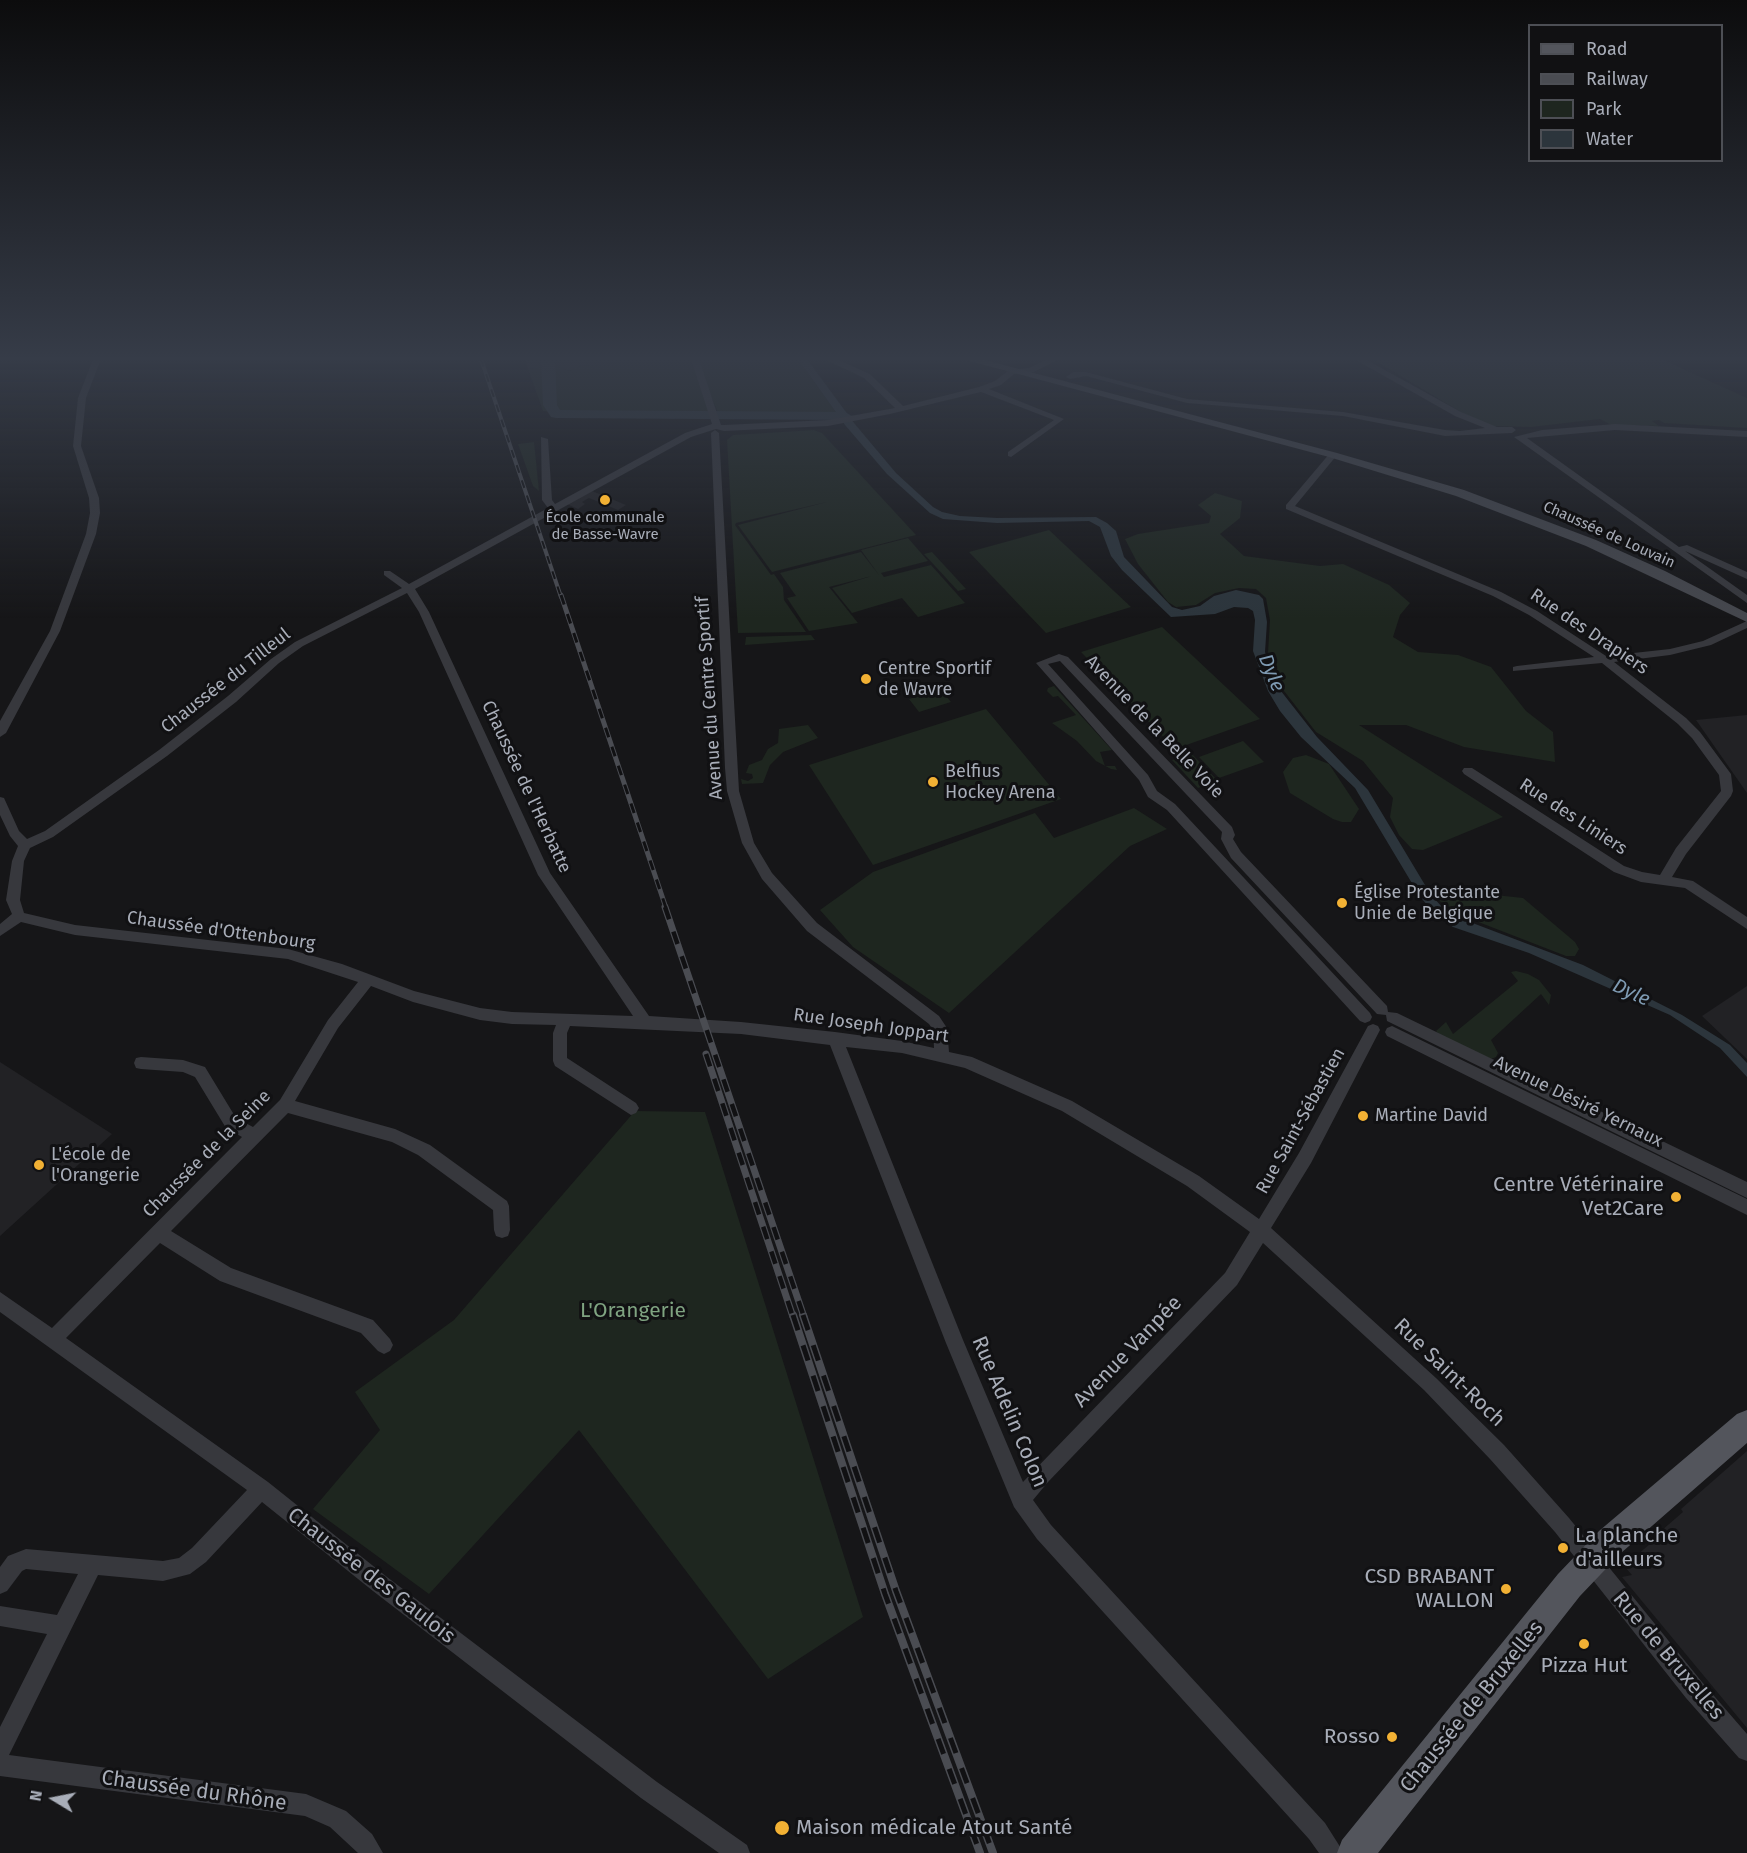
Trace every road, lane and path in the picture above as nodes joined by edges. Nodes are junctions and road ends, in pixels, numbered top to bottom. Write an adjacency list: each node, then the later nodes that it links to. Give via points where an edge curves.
1 (73, 445): 20 (street, via 94,498 91,534 55,631)
2 (544, 445): 10 (street, via 547,500)
3 (669, 445): 10 (street, Chaussée du Tilleul)
4 (717, 445): 36 (street, Avenue du Centre Sportif, via 731,768 733,791 748,843 767,876 812,927 934,1020 940,1028)
5 (1023, 445): 8 (street)
6 (1297, 445): 9 (main road, Chaussée de Louvain)
7 (1540, 445): 11 (street)
8 (1011, 454)
9 (1333, 455): 16 (main road, Chaussée de Louvain, via 1531,519 1660,574); 18 (street, Rue des Drapiers, via 1289,507 1514,602)
10 (553, 508): 14 (street, Chaussée du Tilleul)
11 (1668, 542): 13 (street); 15 (street)
12 (387, 573): 14 (street)
13 (1747, 576)
14 (409, 588): 24 (street, Chaussée du Tilleul, via 288,652 163,753 50,834); 33 (street, Chaussée de l'Herbatte, via 424,612 544,874)
15 (1747, 600)
16 (1747, 618)
17 (1747, 624): 18 (street, via 1707,643 1670,652)
18 (1604, 659): 19 (street); 26 (street, Rue des Drapiers, via 1689,728 1727,780 1725,796 1681,851)
19 (1517, 669)
20 (0, 733)
21 (1468, 771): 26 (street, Rue des Liniers, via 1619,869)
22 (0, 801): 24 (street, via 14,833)
23 (1227, 839): 25 (street); 25 (street, Avenue de la Belle Voie, via 1228,830 1064,659 1041,663 1144,778 1152,794 1171,807); 32 (street, Avenue de la Belle Voie, via 1236,855)
24 (25, 845): 27 (street, via 18,861 13,900)
25 (1207, 847): 34 (street, Avenue de la Belle Voie)
26 (1663, 881): 28 (street, Rue des Liniers, via 1688,884)
27 (19, 916): 29 (street); 30 (street, Chaussée d'Ottenbourg, via 75,930 288,954)
28 (1747, 924)
29 (0, 931)
30 (368, 980): 31 (street, Chaussée d'Ottenbourg, via 480,1014); 38 (street, Chaussée de la Seine, via 333,1024)
31 (565, 1020): 33 (street, Chaussée d'Ottenbourg); 39 (street, via 560,1033 560,1061)
32 (1389, 1020): 34 (street, via 1380,1034); 34 (street, via 1370,1010 1365,1012); 41 (street, Avenue Désiré Yernaux); 42 (street, Avenue Désiré Yernaux)
33 (645, 1022): 35 (street, Rue Joseph Joppart)
34 (1369, 1024): 44 (street, Rue Saint-Sébastien, via 1305,1158)
35 (835, 1038): 36 (street, Rue Joseph Joppart); 51 (street, Rue Adelin Colon)
36 (942, 1054): 44 (street, Rue Joseph Joppart, via 1067,1106 1193,1181)
37 (141, 1063): 40 (street, via 183,1066 200,1072 231,1123)
38 (285, 1106): 40 (street, Chaussée de la Seine); 43 (street, via 395,1136 424,1150 501,1206)
39 (631, 1108)
40 (254, 1136): 45 (street, Chaussée de la Seine)
41 (1747, 1190)
42 (1747, 1207)
43 (502, 1230)
44 (1261, 1230): 51 (street, Avenue Vanpée, via 1231,1279); 52 (street, Rue Saint-Roch, via 1430,1384 1497,1452)
45 (158, 1232): 47 (street, Chaussée de la Seine); 48 (street, via 226,1275 367,1326)
46 (4, 1310): 47 (street, Chaussée des Gaulois)
47 (52, 1339): 50 (street, Chaussée des Gaulois)
48 (384, 1345)
49 (1747, 1424): 52 (main road, Chaussée de Bruxelles)
50 (261, 1489): 53 (street, via 200,1555 183,1567 163,1571); 61 (street, Chaussée des Gaulois, via 630,1776)
51 (1021, 1500): 62 (street, Rue Adelin Colon, via 1044,1532)
52 (1591, 1562): 58 (street, Rue de Bruxelles); 63 (main road, Chaussée de Bruxelles)
53 (93, 1565): 54 (street, via 26,1559 15,1563); 56 (street)
54 (0, 1584)
55 (0, 1616): 56 (street)
56 (62, 1626): 57 (street)
57 (0, 1750)
58 (1747, 1750)
59 (0, 1765): 60 (street, Chaussée du Rhône, via 306,1805 338,1819)
60 (372, 1853)
61 (738, 1853)
62 (1333, 1853)
63 (1355, 1853)

